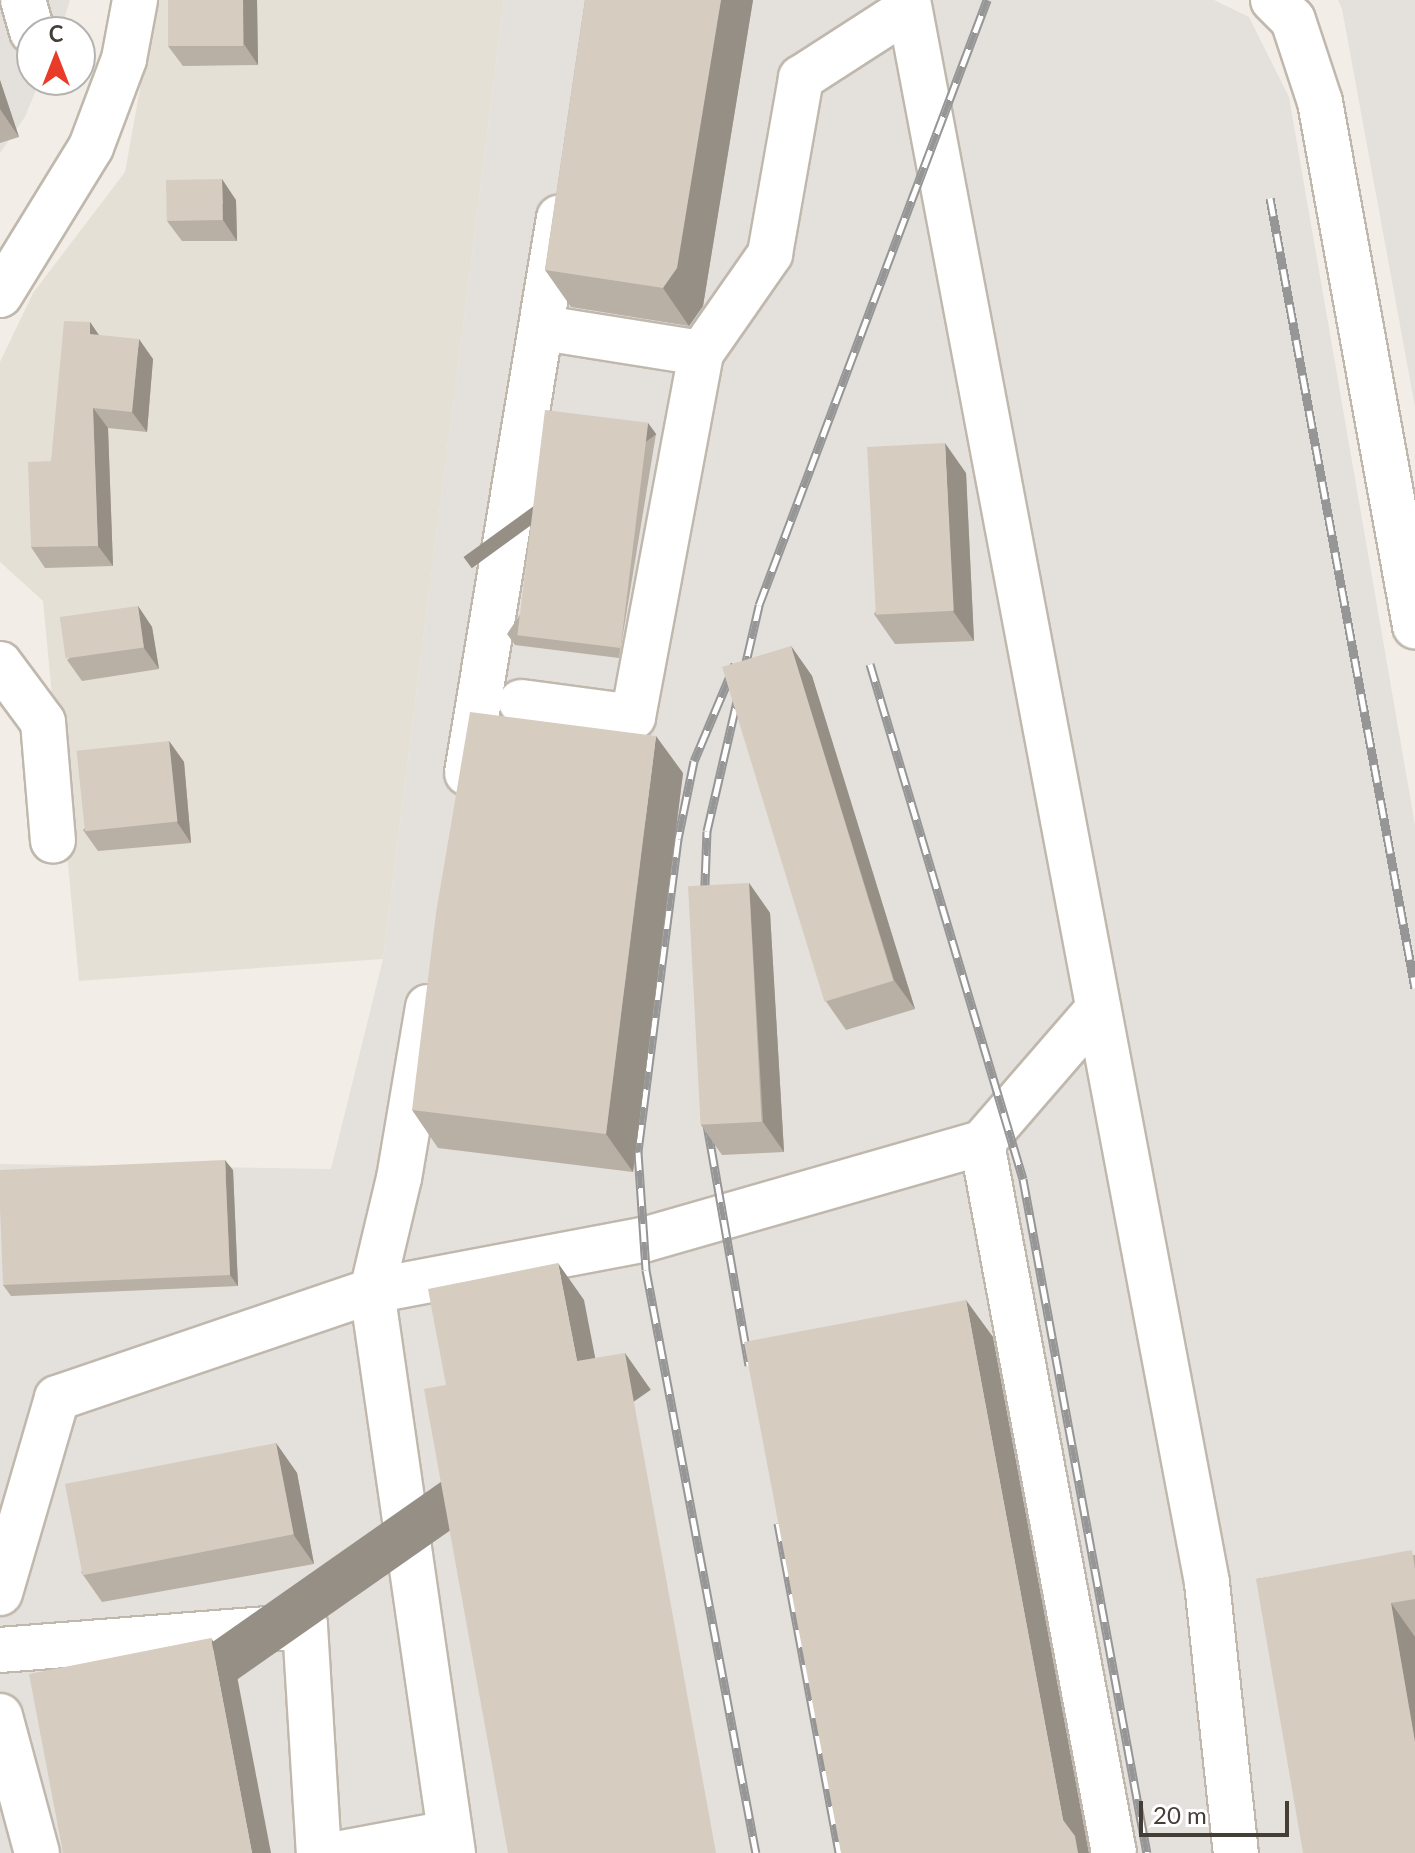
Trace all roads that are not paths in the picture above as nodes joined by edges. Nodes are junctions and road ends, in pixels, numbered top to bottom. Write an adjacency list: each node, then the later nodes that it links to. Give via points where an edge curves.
1 (135, 0): 5 (street, via 124,59 91,147)
2 (1273, 0): 8 (street, via 1293,20 1320,102)
3 (908, 5): 7 (street, via 801,78 770,254); 14 (street)
4 (566, 172): 6 (street)
5 (0, 295)
6 (543, 328): 7 (street); 11 (street)
7 (701, 353): 10 (street, via 633,717)
8 (1415, 626)
9 (0, 664): 12 (street, via 43,722)
10 (521, 702)
11 (460, 816)
12 (53, 841)
13 (433, 973): 16 (street, via 399,1178)
14 (1098, 1009): 15 (street); 25 (street, via 1207,1583)
15 (982, 1143): 16 (street, via 643,1240); 24 (street)
16 (372, 1291): 17 (street, via 57,1398); 20 (street)
17 (0, 1593)
18 (0, 1650): 22 (street, via 305,1626)
19 (0, 1716): 21 (street)
20 (451, 1843): 23 (street)
21 (37, 1853)
22 (319, 1853)
23 (341, 1853)
24 (1114, 1853)
25 (1236, 1853)

